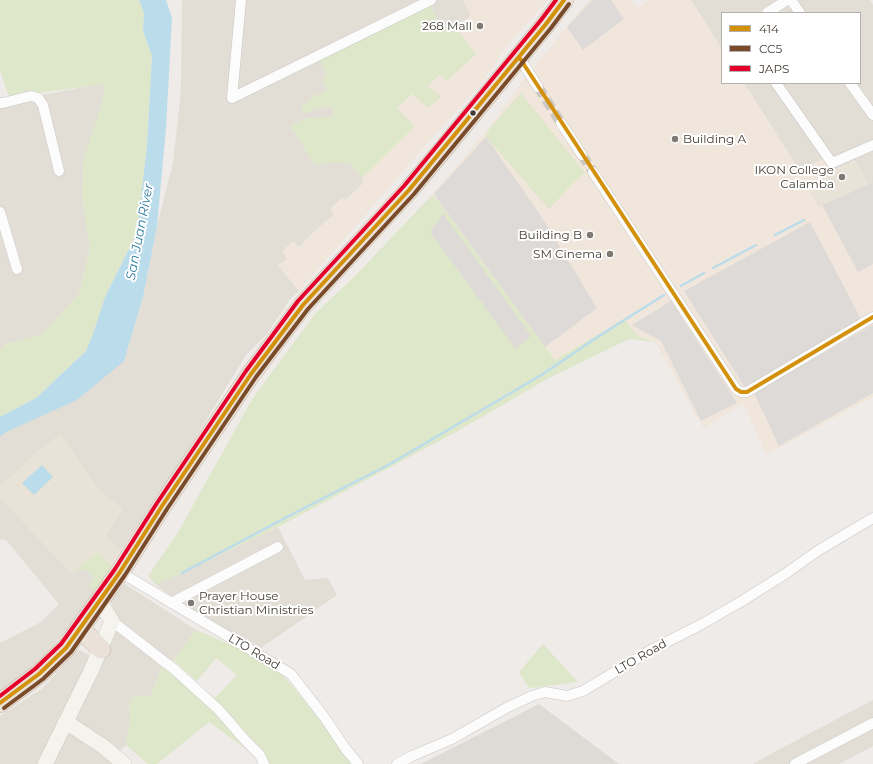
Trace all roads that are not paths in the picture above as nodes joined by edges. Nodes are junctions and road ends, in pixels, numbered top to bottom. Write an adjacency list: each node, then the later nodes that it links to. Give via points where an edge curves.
1 (241, 0): 2 (street, via 232,98)
2 (431, 0)
3 (564, 0): 8 (highway)
4 (787, 0): 6 (street)
5 (791, 0): 7 (street)
6 (769, 12)
7 (799, 12)
8 (519, 57): 11 (street); 24 (highway, via 409,190 303,305 248,379)
9 (777, 84): 15 (street, via 832,163)
10 (851, 84): 13 (street)
11 (538, 87)
12 (0, 103): 17 (street, via 31,96 38,98 43,105)
13 (873, 115)
14 (561, 123): 16 (street)
15 (873, 145)
16 (582, 155)
17 (59, 171)
18 (593, 172): 21 (street, via 736,389 741,392 747,392)
19 (0, 212): 20 (street)
20 (17, 269)
21 (871, 318)
22 (873, 518): 37 (street, LTO Road, via 742,601 651,650 583,691 567,696 545,692 532,696 452,739)
23 (278, 547): 26 (street)
24 (120, 572): 25 (highway); 26 (street, LTO Road)
25 (99, 601): 27 (main road); 28 (highway)
26 (171, 603): 36 (street, LTO Road, via 291,674)
27 (112, 621): 29 (main road); 35 (street, via 218,708 260,755)
28 (80, 628): 29 (highway); 30 (highway, via 66,648 39,674)
29 (101, 649): 31 (main road)
30 (0, 703)
31 (66, 722): 33 (main road); 34 (main road, via 104,747)
32 (873, 723): 38 (street)
33 (45, 764)
34 (124, 764)
35 (264, 764)
36 (358, 764)
37 (397, 764)
38 (795, 764)

